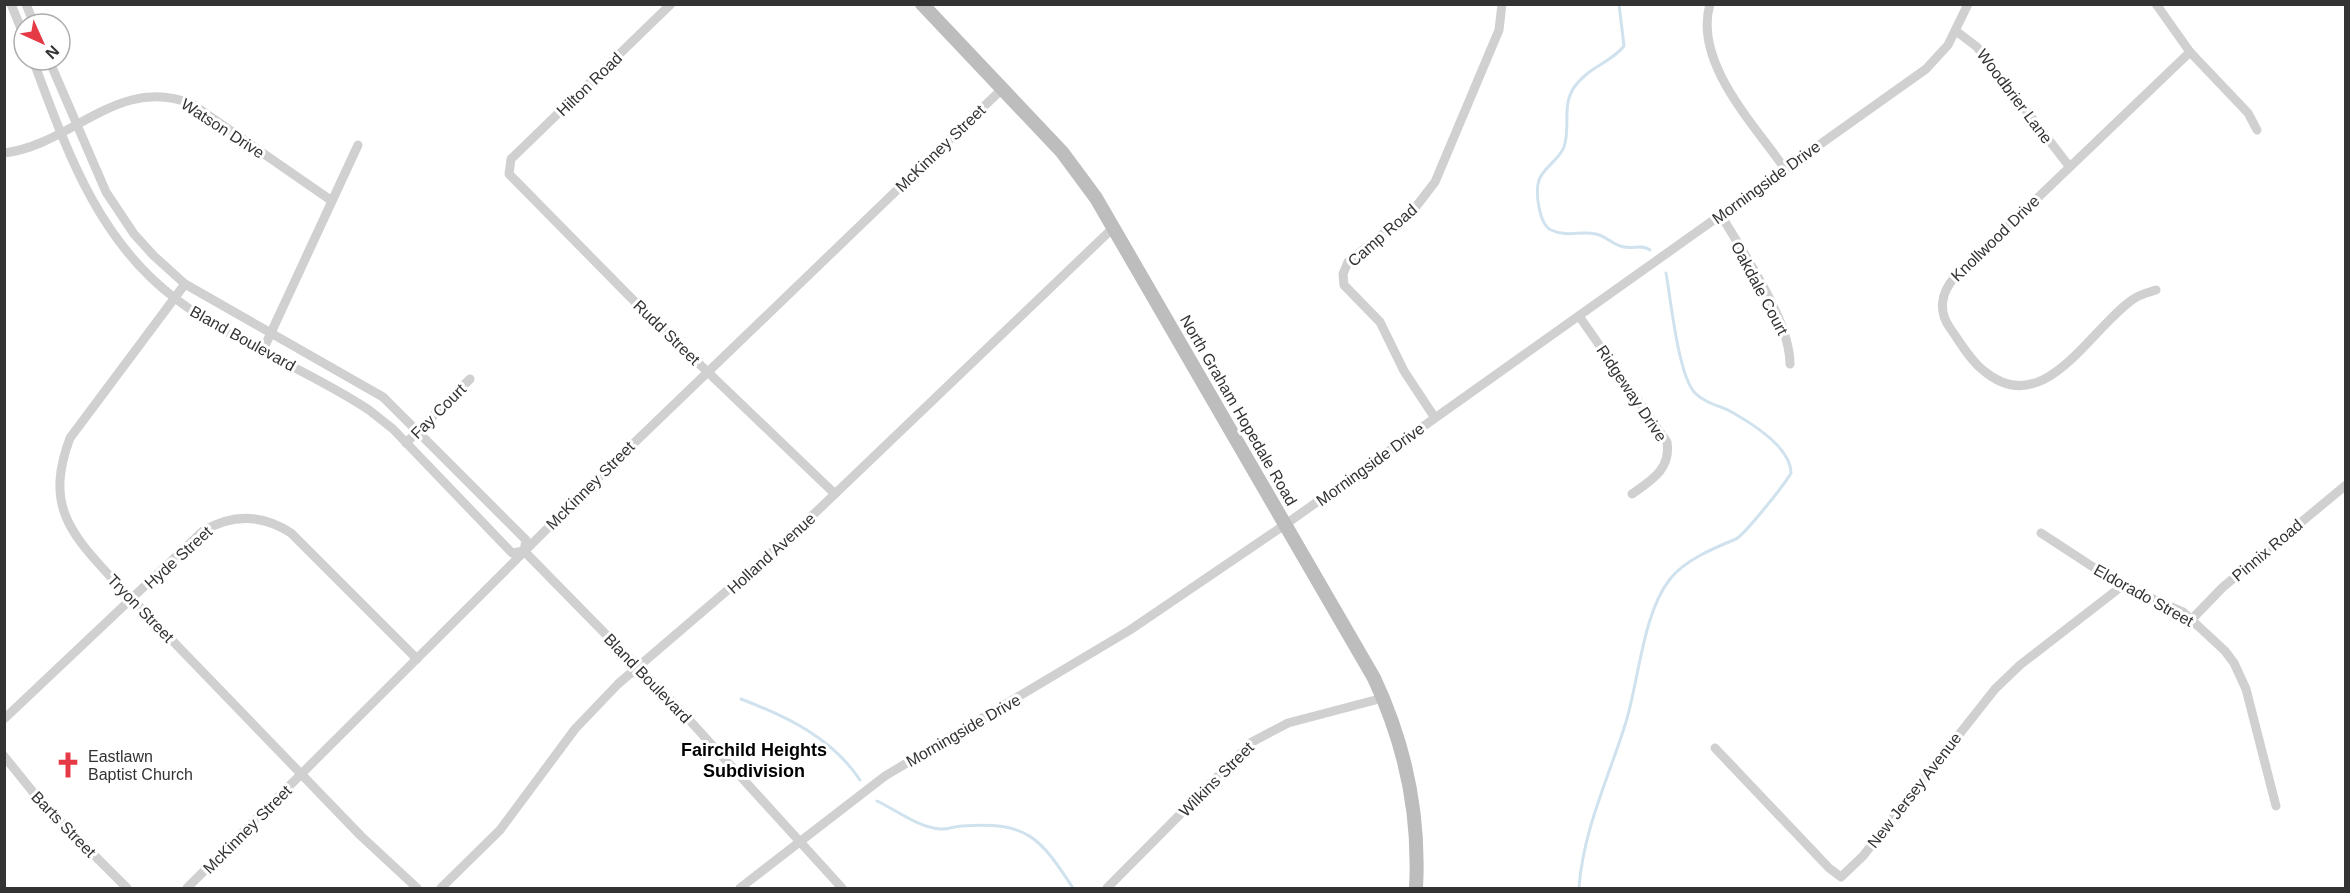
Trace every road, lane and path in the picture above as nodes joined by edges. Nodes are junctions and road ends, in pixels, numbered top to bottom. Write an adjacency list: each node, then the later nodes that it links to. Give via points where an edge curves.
1 (671, 4): 17 (street, Hilton Road)
2 (922, 4): 11 (street, North Graham Hopedale Road)
3 (1502, 4): 32 (street, Camp Road, via 1499,30 1435,182 1415,208 1348,262 1343,274 1348,291 1380,322 1404,371)
4 (1710, 4): 19 (street, via 1707,38 1714,65)
5 (1968, 4): 7 (street, Morningside Drive)
6 (2156, 4): 8 (street)
7 (1956, 31): 18 (street, Woodbrier Lane, via 1977,46); 19 (street, Morningside Drive, via 1926,69)
8 (2190, 52): 13 (street, via 2248,113); 18 (street, Knollwood Drive)
9 (38, 72): 14 (street, Bland Boulevard)
10 (54, 72): 12 (street, Bland Boulevard)
11 (1001, 90): 22 (street, North Graham Hopedale Road, via 1062,152); 30 (street, McKinney Street)
12 (76, 124): 14 (street, Watson Drive); 20 (street, Watson Drive, via 137,97 178,98); 23 (street, Bland Boulevard, via 97,174 122,218 153,256)
13 (2257, 130)
14 (61, 133): 16 (street, Watson Drive, via 20,151); 25 (street, Bland Boulevard, via 105,224 140,266)
15 (358, 145): 20 (street)
16 (4, 153)
17 (509, 164): 30 (street, Rudd Street, via 512,178)
18 (2069, 166): 24 (street, Knollwood Drive, via 1948,285 1942,303 1948,325 1983,370 2003,382 2025,386 2055,373 2135,298)
19 (1785, 168): 21 (street, Morningside Drive)
20 (332, 201): 27 (street)
21 (1721, 215): 26 (street, Morningside Drive); 29 (street, Oakdale Court, via 1783,327)
22 (1114, 227): 36 (street, Holland Avenue); 38 (street, North Graham Hopedale Road)
23 (185, 284): 25 (street, Tryon Street); 27 (street, Bland Boulevard)
24 (2156, 290)
25 (175, 298): 28 (street, Bland Boulevard); 42 (street, Tryon Street, via 88,412 62,458 59,484 63,510 72,531)
26 (1579, 316): 32 (street, Morningside Drive); 37 (street, Ridgeway Drive, via 1667,442 1664,467)
27 (271, 335): 28 (street); 33 (street, Bland Boulevard, via 370,388)
28 (263, 350): 34 (street, Bland Boulevard, via 362,405)
29 (1790, 364)
30 (706, 371): 36 (street, Rudd Street); 40 (street, McKinney Street)
31 (470, 379): 33 (street, Fay Court)
32 (1435, 418): 38 (street, Morningside Drive)
33 (417, 431): 34 (street, Fay Court); 40 (street, Bland Boulevard, via 526,540)
34 (406, 443): 40 (street, Bland Boulevard, via 512,553)
35 (2346, 485): 43 (street, Pinnix Road, via 2223,587)
36 (835, 494): 45 (street, Holland Avenue)
37 (1632, 494)
38 (1286, 524): 46 (street, North Graham Hopedale Road); 52 (street, Morningside Drive, via 1110,642 915,756)
39 (2041, 533): 41 (street, Eldorado Street)
40 (524, 551): 44 (street, McKinney Street); 45 (street, Bland Boulevard)
41 (2122, 586): 43 (street, Eldorado Street); 48 (street, New Jersey Avenue, via 1995,689 1863,856 1842,877)
42 (132, 598): 44 (street, Hyde Street, via 203,531 232,519 258,519 291,533); 47 (street, Hyde Street); 50 (street, Tryon Street)
43 (2192, 619): 51 (street, Eldorado Street, via 2225,651 2241,676)
44 (417, 659): 50 (street, McKinney Street)
45 (638, 668): 52 (street, Bland Boulevard); 56 (street, Holland Avenue, via 587,716 500,830)
46 (1383, 698): 59 (street, Wilkins Street, via 1288,723 1252,741); 60 (street, North Graham Hopedale Road, via 1410,787)
47 (4, 719)
48 (1715, 748)
49 (4, 756): 53 (street, Barts Street, via 41,802)
50 (301, 775): 54 (street, McKinney Street); 55 (street, Tryon Street)
51 (2276, 806)
52 (800, 841): 57 (street, Morningside Drive); 58 (street, Bland Boulevard)
53 (128, 888)
54 (187, 888)
55 (417, 888)
56 (441, 888)
57 (740, 888)
58 (842, 888)
59 (1107, 888)
60 (1416, 888)

